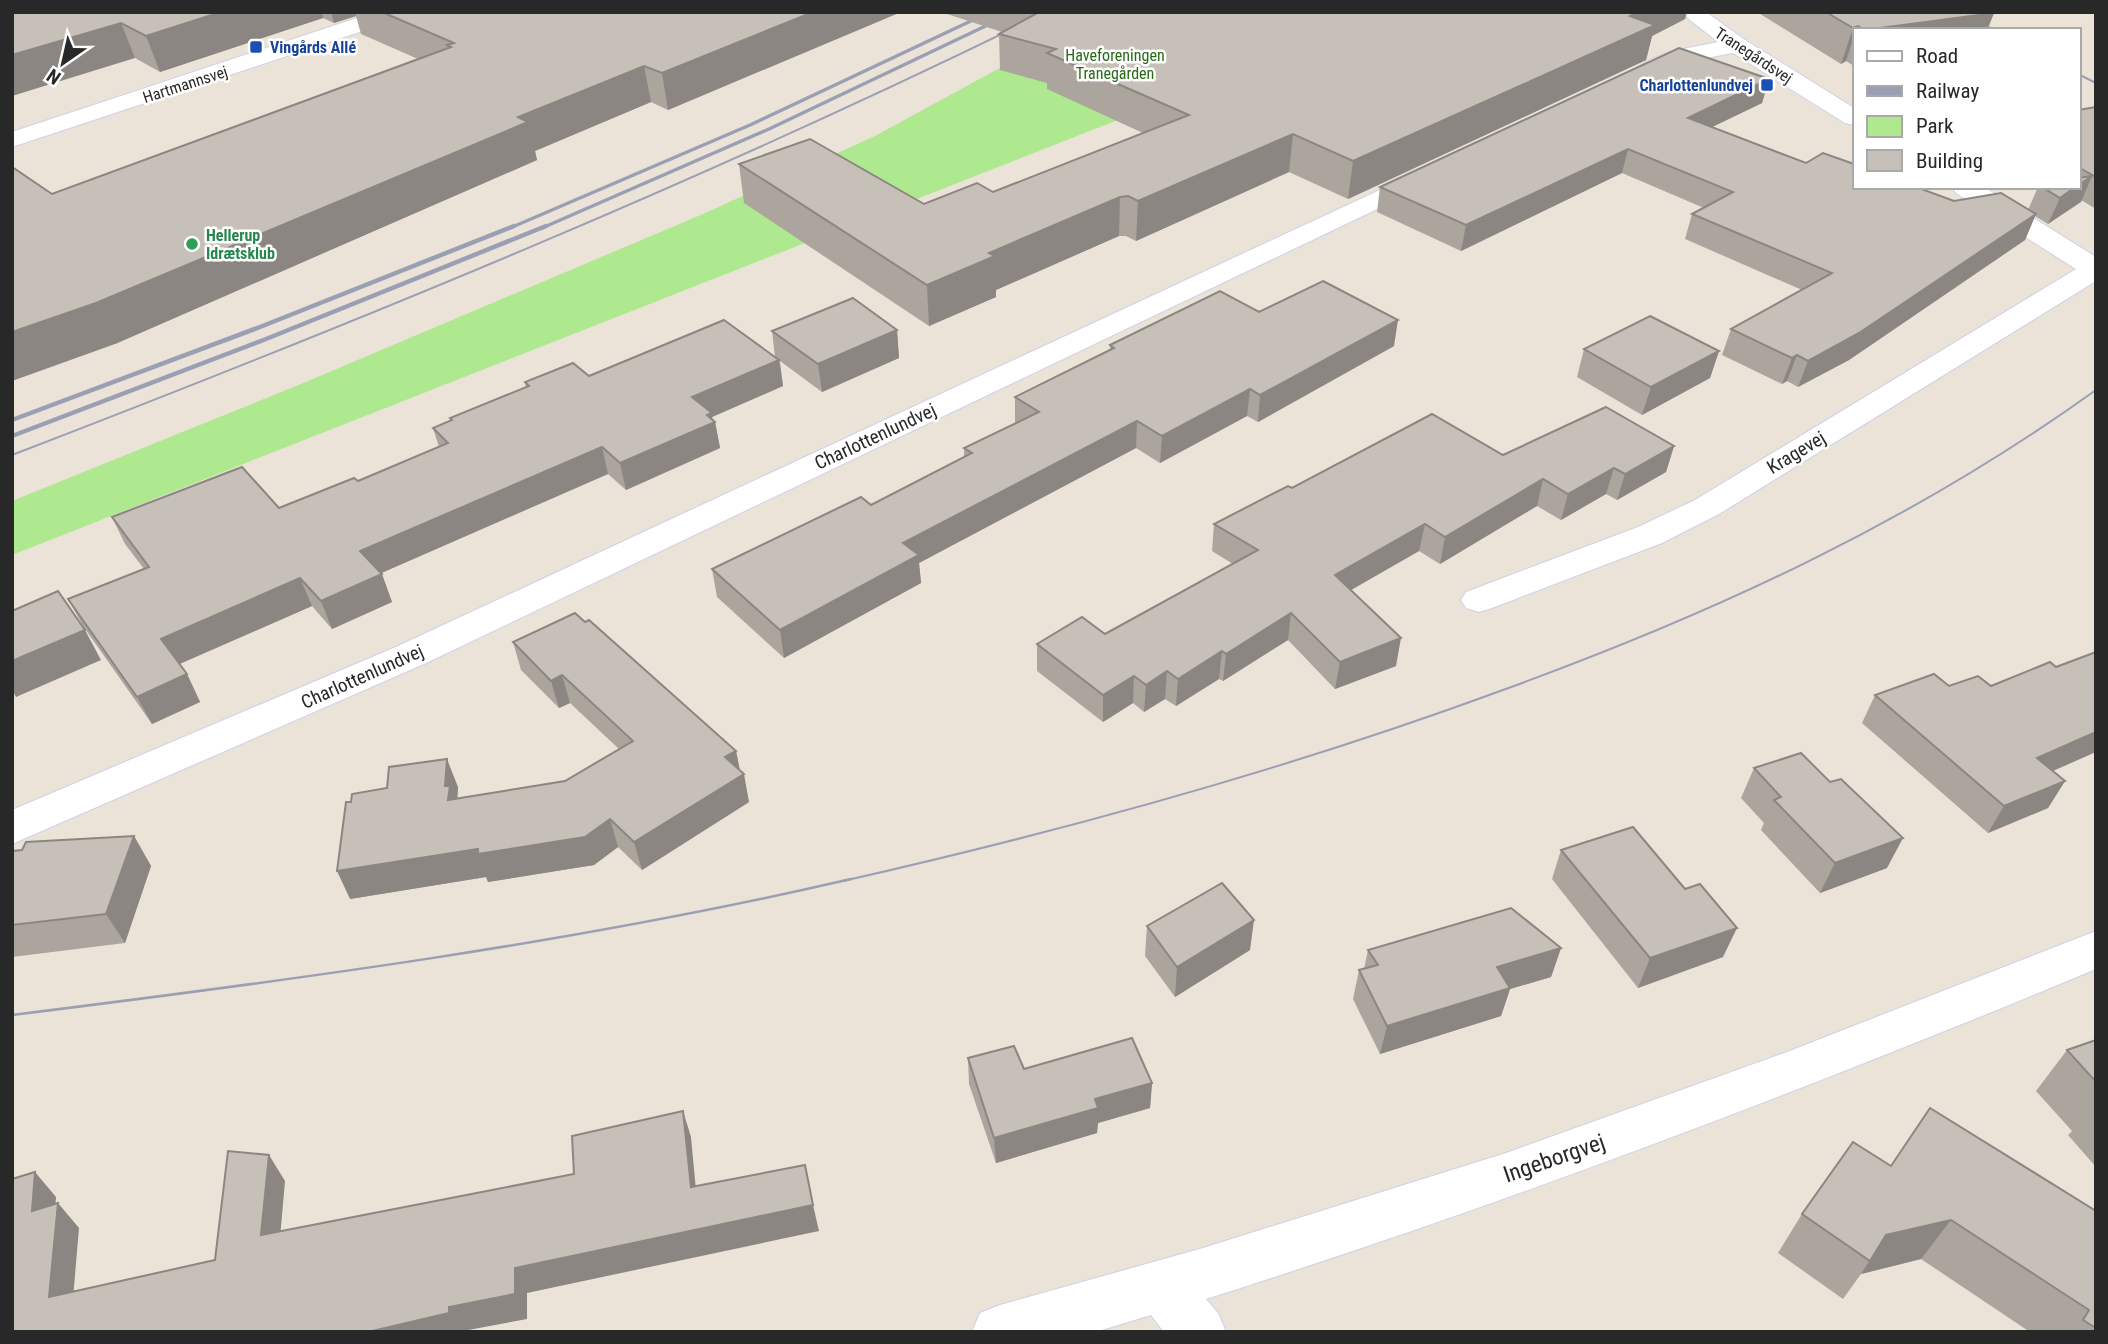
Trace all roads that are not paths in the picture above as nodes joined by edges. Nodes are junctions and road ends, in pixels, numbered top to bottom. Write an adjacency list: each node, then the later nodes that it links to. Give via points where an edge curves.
1 (397, 12): 6 (street, Hartmannsvej)
2 (1691, 12): 3 (street, Tranegårdsvej)
3 (1737, 45): 4 (street, via 1678,57); 5 (street, Tranegårdsvej)
4 (1616, 86)
5 (1853, 117)
6 (12, 141)
7 (1447, 166): 11 (street, Charlottenlundvej, via 411,655)
8 (1968, 189): 9 (street)
9 (2096, 269): 10 (street, Kragevej, via 1707,507)
10 (1479, 600)
11 (12, 828)
12 (2096, 949): 13 (street, Ingeborgvej, via 1803,1067 1549,1161)
13 (1163, 1287): 14 (street, Ingeborgvej); 15 (street)
14 (1000, 1332)
15 (1198, 1332)

